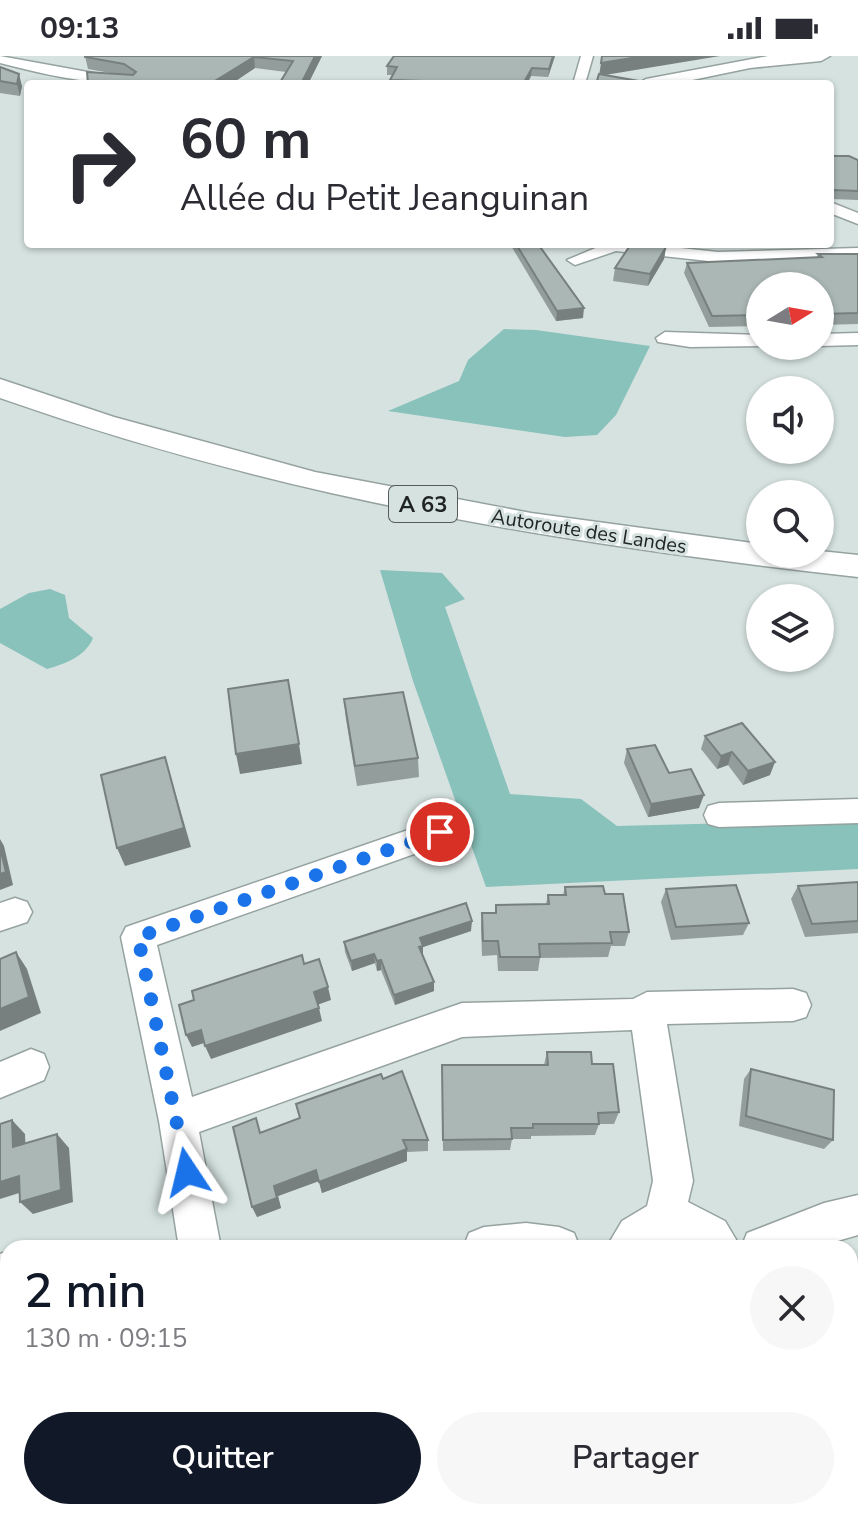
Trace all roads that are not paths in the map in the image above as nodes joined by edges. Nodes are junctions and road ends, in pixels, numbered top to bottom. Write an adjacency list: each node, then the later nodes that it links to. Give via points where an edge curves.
1 (587, 56): 5 (street)
2 (821, 56): 6 (main road)
3 (3, 61): 4 (main road)
4 (105, 80)
5 (580, 80)
6 (666, 80)
7 (834, 209): 8 (street)
8 (858, 219)
9 (609, 248): 12 (street)
10 (634, 248): 11 (street, via 718,257)
11 (858, 253)
12 (575, 260)
13 (665, 338): 16 (street)
14 (858, 339): 15 (street)
15 (834, 340)
16 (746, 341)
17 (0, 362): 19 (main road, Autoroute des Landes / A 63, via 146,411 329,458 547,500)
18 (0, 388): 22 (main road, Autoroute des Landes / A 63, via 193,450 396,499 622,538)
19 (746, 527)
20 (834, 536): 21 (main road)
21 (858, 539)
22 (858, 566)
23 (858, 811): 24 (street)
24 (719, 815)
25 (440, 832): 28 (street, via 138,937)
26 (793, 1005): 30 (street, via 647,1008 673,1181)
27 (630, 1014): 28 (street, via 462,1020)
28 (178, 1121): 31 (street)
29 (858, 1215): 34 (street)
30 (664, 1219): 32 (street, via 648,1224); 33 (street, via 683,1221)
31 (199, 1240)
32 (632, 1240)
33 (712, 1240)
34 (782, 1240)

